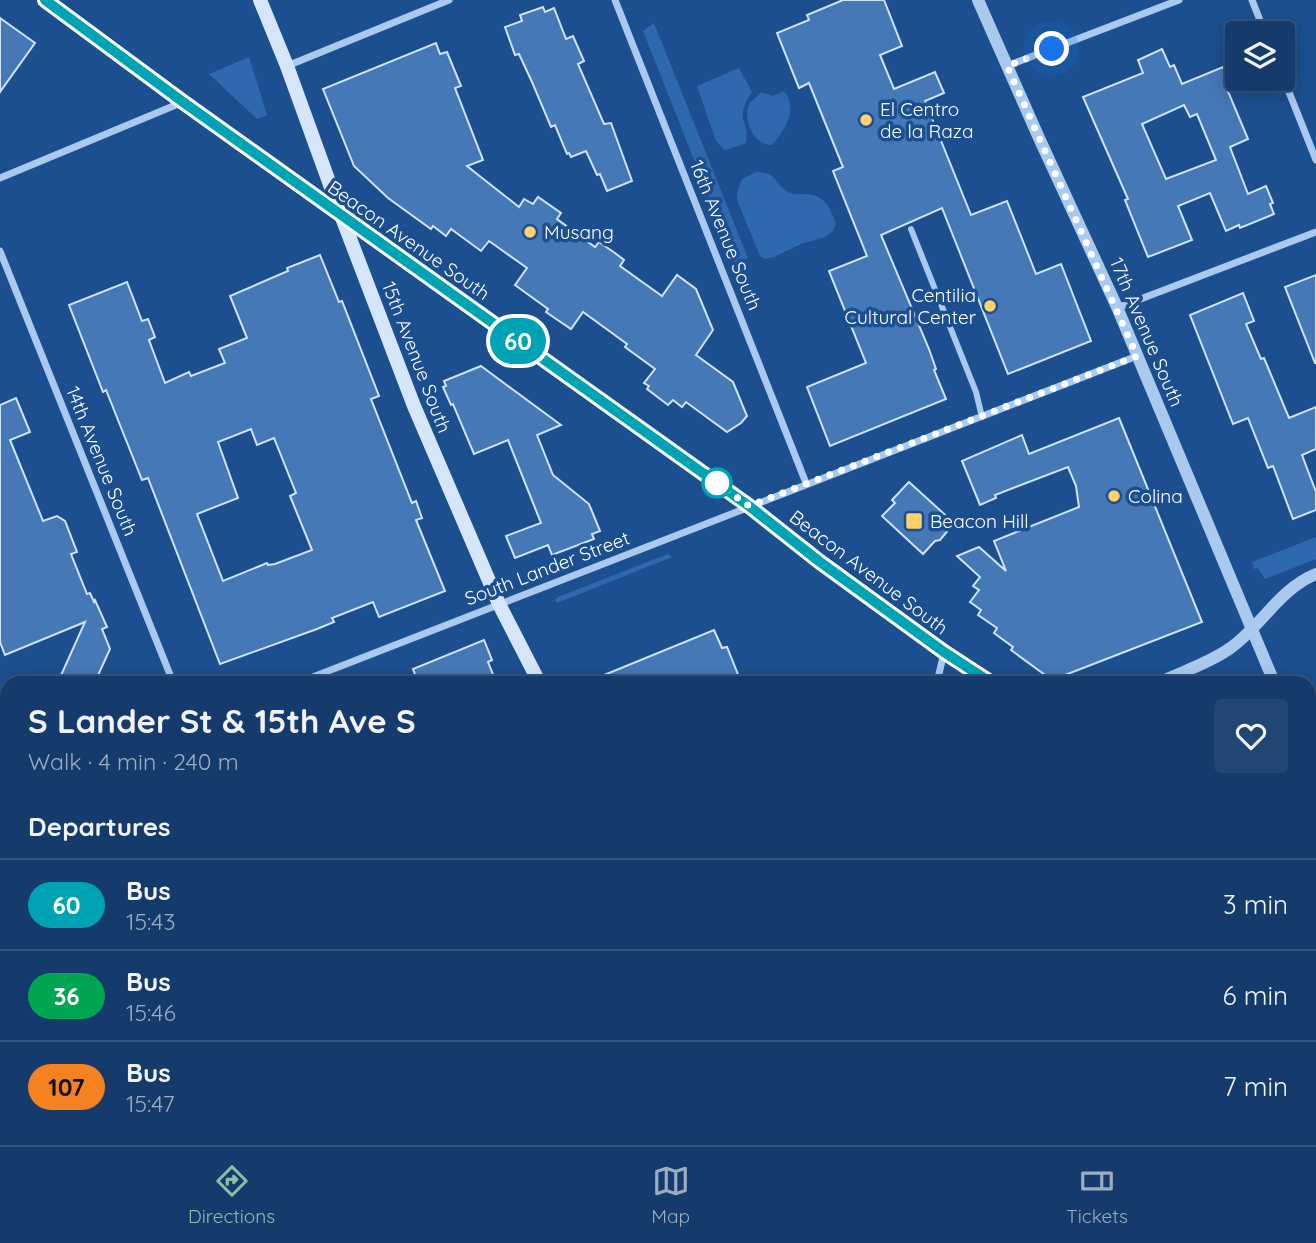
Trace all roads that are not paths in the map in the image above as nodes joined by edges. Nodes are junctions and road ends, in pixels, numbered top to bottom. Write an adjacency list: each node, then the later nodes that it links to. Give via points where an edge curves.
1 (44, 0): 12 (main road, Beacon Avenue South)
2 (260, 0): 9 (main road, 15th Avenue South)
3 (449, 0): 9 (street)
4 (615, 0): 22 (street, 16th Avenue South)
5 (978, 0): 10 (street, 17th Avenue South)
6 (1179, 0): 10 (street)
7 (1252, 0): 8 (street)
8 (1260, 21)
9 (288, 66): 15 (main road, 15th Avenue South)
10 (1007, 66): 19 (street, 17th Avenue South)
11 (1289, 91): 13 (street)
12 (183, 102): 14 (street); 15 (main road, Beacon Avenue South)
13 (1316, 160)
14 (0, 178)
15 (341, 215): 23 (main road, Beacon Avenue South); 25 (main road, 15th Avenue South, via 414,406)
16 (911, 229): 21 (street)
17 (1316, 232): 19 (street)
18 (0, 251): 28 (street, 14th Avenue South)
19 (1117, 308): 20 (street, 17th Avenue South)
20 (1137, 356): 21 (street, South Lander Street); 26 (street, 17th Avenue South)
21 (982, 416): 22 (street, South Lander Street)
22 (806, 483): 23 (street, South Lander Street)
23 (749, 506): 25 (street, South Lander Street); 27 (main road, Beacon Avenue South)
24 (1316, 575): 26 (street, via 1284,594)
25 (499, 604): 29 (street, South Lander Street); 30 (main road, 15th Avenue South)
26 (1251, 631): 33 (street, via 1228,651); 34 (street, 17th Avenue South)
27 (944, 652): 31 (street); 32 (main road, Beacon Avenue South)
28 (171, 676)
29 (315, 676)
30 (536, 676)
31 (938, 676)
32 (981, 676)
33 (1173, 676)
34 (1271, 676)

